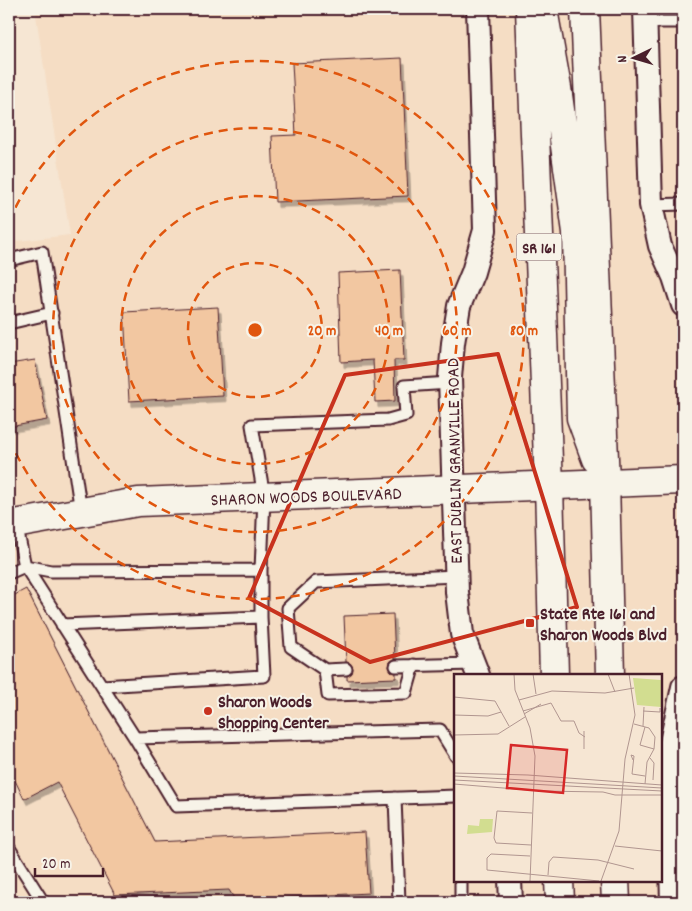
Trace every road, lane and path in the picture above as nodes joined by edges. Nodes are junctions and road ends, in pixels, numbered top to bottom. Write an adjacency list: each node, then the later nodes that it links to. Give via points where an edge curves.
1 (478, 9): 13 (street, EAST DUBLIN GRANVILLE ROAD, via 485,230 474,272 459,306)
2 (530, 9): 16 (main road, SR 161)
3 (543, 9): 15 (main road, via 577,232 581,418)
4 (585, 9): 15 (main road)
5 (645, 15): 6 (lane); 8 (street)
6 (683, 22)
7 (683, 204): 8 (lane)
8 (651, 205): 10 (street, via 660,246)
9 (9, 260): 11 (lane, via 42,252)
10 (683, 305)
11 (52, 313): 12 (lane); 19 (lane)
12 (9, 323)
13 (450, 383): 17 (street, EAST DUBLIN GRANVILLE ROAD); 18 (lane, via 404,386 406,415 388,420 252,425)
14 (683, 480): 15 (main road, SHARON WOODS BOULEVARD)
15 (605, 482): 16 (main road, SHARON WOODS BOULEVARD); 33 (main road)
16 (549, 485): 17 (main road, SHARON WOODS BOULEVARD); 32 (main road, SR 161)
17 (455, 490): 18 (main road, SHARON WOODS BOULEVARD); 24 (street, EAST DUBLIN GRANVILLE ROAD)
18 (264, 497): 19 (main road, SHARON WOODS BOULEVARD, via 138,502); 22 (lane)
19 (81, 512): 20 (main road, SHARON WOODS BOULEVARD)
20 (12, 524): 21 (lane)
21 (25, 566): 22 (lane, via 51,571); 23 (lane); 26 (lane)
22 (261, 570): 25 (lane)
23 (9, 573)
24 (457, 576): 30 (street, EAST DUBLIN GRANVILLE ROAD, via 462,634); 31 (lane, via 316,582 288,608 291,647)
25 (260, 618): 26 (lane); 34 (lane, via 264,676)
26 (62, 625): 34 (lane)
27 (414, 665): 28 (lane); 30 (lane); 31 (lane, via 406,693 328,695)
28 (396, 666)
29 (346, 669): 31 (lane)
30 (476, 669)
31 (325, 670)
32 (554, 674)
33 (610, 674)
34 (102, 686): 37 (lane)
35 (683, 687): 36 (street)
36 (681, 711): 46 (street, via 671,742 669,798)
37 (135, 738): 38 (lane, via 440,730); 40 (lane, via 176,806)
38 (454, 753)
39 (454, 796): 40 (lane)
40 (395, 798): 48 (lane)
41 (9, 848): 47 (lane)
42 (461, 881): 49 (lane)
43 (510, 881): 50 (street)
44 (559, 881): 51 (main road)
45 (615, 881): 52 (main road)
46 (676, 889)
47 (43, 902)
48 (399, 902)
49 (461, 902)
50 (511, 902)
51 (560, 902)
52 (616, 902)

